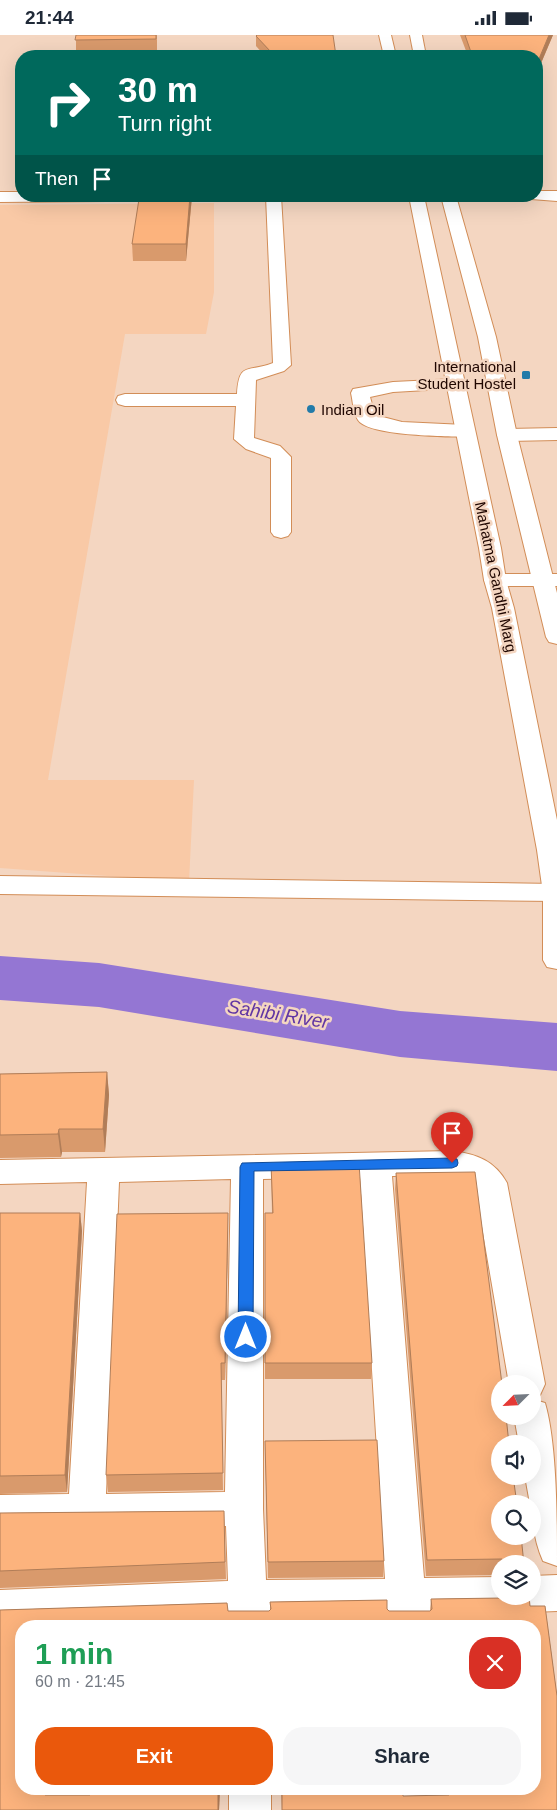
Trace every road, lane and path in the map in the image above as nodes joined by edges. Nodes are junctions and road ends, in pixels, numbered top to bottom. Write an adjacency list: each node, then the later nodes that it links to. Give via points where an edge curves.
1 (385, 35): 3 (street)
2 (416, 35): 4 (street)
3 (389, 50)
4 (419, 50)
5 (543, 196): 6 (street)
6 (557, 196)
7 (0, 197): 8 (street)
8 (15, 197)
9 (273, 202): 14 (street, via 282,365 249,375)
10 (417, 202): 12 (street, Mahatma Gandhi Marg)
11 (450, 202): 16 (street, via 487,337)
12 (455, 385): 15 (street, Mahatma Gandhi Marg); 15 (street, via 393,387 360,393 366,417 379,424)
13 (125, 400): 14 (street)
14 (246, 400): 18 (street, via 246,442 274,450 281,457)
15 (465, 431): 19 (street, Mahatma Gandhi Marg)
16 (507, 435): 17 (street); 20 (street)
17 (557, 435)
18 (281, 532)
19 (495, 580): 20 (street); 23 (street, Mahatma Gandhi Marg, via 503,607)
20 (549, 580): 21 (street)
21 (557, 637)
22 (0, 885): 23 (street)
23 (556, 893): 24 (street, Mahatma Gandhi Marg)
24 (557, 940): 25 (street, Mahatma Gandhi Marg)
25 (557, 960)
26 (375, 1164): 27 (street); 30 (street, via 452,1163 471,1165 485,1173 491,1183); 40 (street)
27 (247, 1167): 28 (street); 32 (street)
28 (104, 1170): 29 (street); 33 (street)
29 (0, 1172)
30 (525, 1375)
31 (534, 1425): 35 (street)
32 (244, 1509): 33 (street); 41 (street)
33 (87, 1511): 34 (street)
34 (0, 1512)
35 (557, 1549)
36 (557, 1593): 37 (street)
37 (541, 1594)
38 (491, 1597): 40 (street)
39 (0, 1607): 42 (street)
40 (407, 1612): 41 (street)
41 (249, 1613): 42 (street)
42 (83, 1616)
43 (71, 1795): 46 (street)
44 (250, 1795): 47 (street)
45 (423, 1795): 48 (street)
46 (70, 1810)
47 (250, 1810)
48 (424, 1810)

